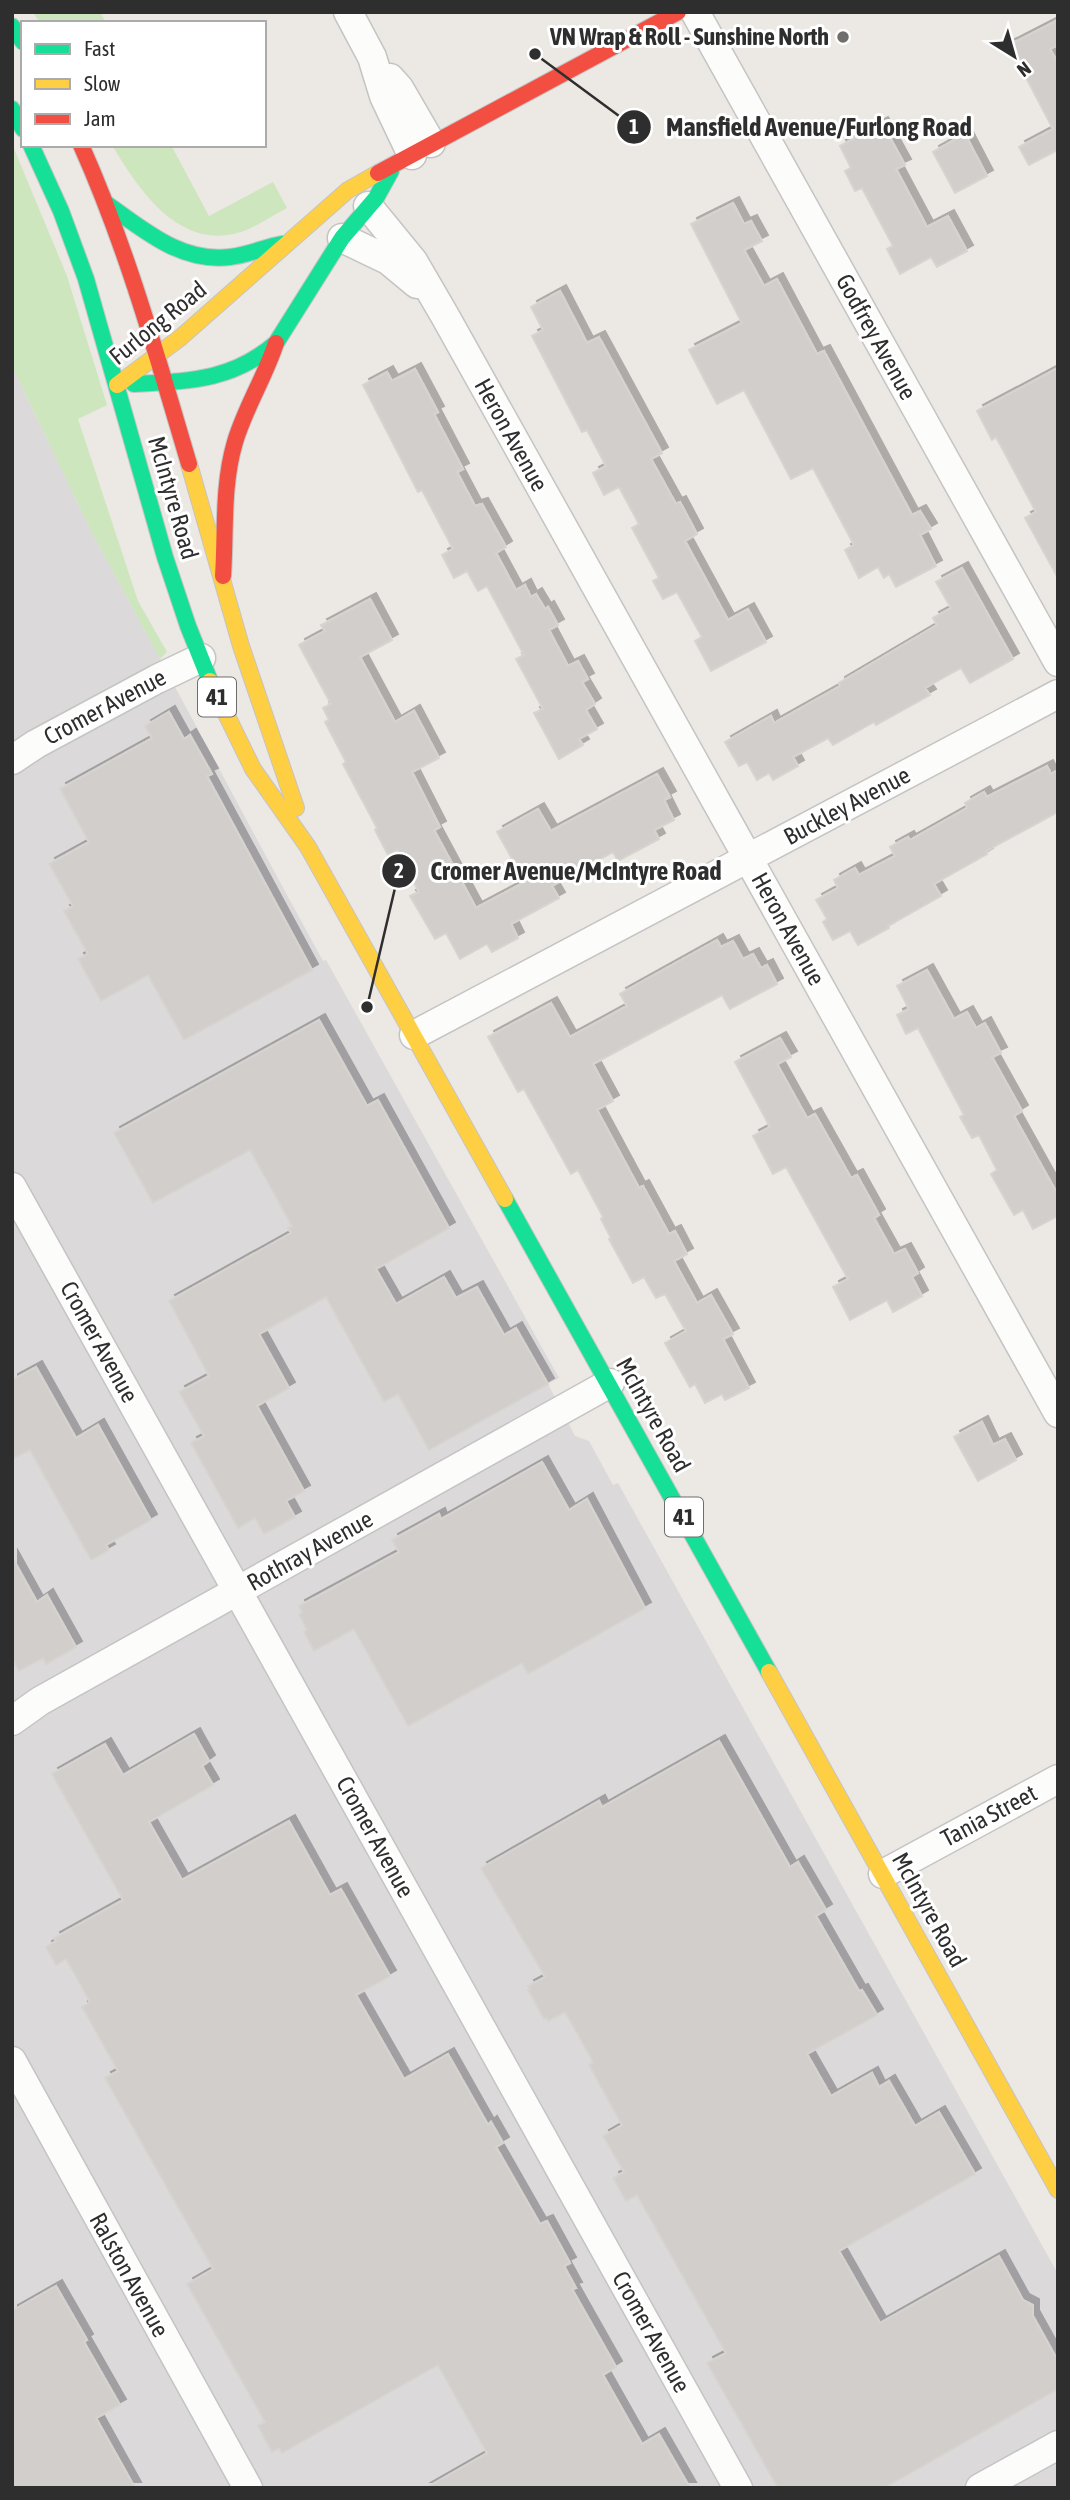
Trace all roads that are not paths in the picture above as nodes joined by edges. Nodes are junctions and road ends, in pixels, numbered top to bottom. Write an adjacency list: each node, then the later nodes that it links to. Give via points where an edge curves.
1 (348, 12): 8 (street, via 372,57 399,88)
2 (678, 12): 8 (main road, Furlong Road)
3 (695, 12): 20 (street, Godfrey Avenue)
4 (12, 109): 5 (main road)
5 (21, 125)
6 (32, 147): 17 (main road, McIntyre Road / 41, via 68,230)
7 (82, 147): 9 (main road, McIntyre Road / 41)
8 (412, 154): 10 (main road, Furlong Road); 12 (main road, Furlong Road, via 348,190)
9 (107, 204): 12 (main road, via 172,249 198,258 230,257); 15 (main road, McIntyre Road / 41)
10 (368, 206): 11 (main road, Furlong Road); 13 (street, Heron Avenue, via 413,261)
11 (342, 238): 13 (street, Heron Avenue, via 388,260); 14 (main road, Furlong Road)
12 (290, 242): 15 (main road, Furlong Road)
13 (435, 300): 24 (street, Heron Avenue)
14 (276, 343): 16 (main road, Furlong Road, via 226,375); 18 (main road, via 233,452)
15 (157, 356): 16 (main road, McIntyre Road / 41); 17 (main road, Furlong Road)
16 (165, 382): 17 (main road, Furlong Road); 18 (main road, McIntyre Road / 41)
17 (117, 385): 19 (main road, McIntyre Road / 41, via 170,572)
18 (222, 585): 23 (main road, McIntyre Road / 41)
19 (201, 658): 22 (street, Cromer Avenue); 23 (main road, McIntyre Road / 41, via 254,769)
20 (1058, 662)
21 (1058, 694): 24 (street, Buckley Avenue)
22 (12, 761)
23 (308, 847): 25 (main road, McIntyre Road / 41)
24 (749, 858): 25 (street, Buckley Avenue); 28 (street, Heron Avenue)
25 (414, 1035): 27 (main road, McIntyre Road / 41)
26 (12, 1186): 29 (street, Cromer Avenue)
27 (610, 1383): 29 (street, Rothray Avenue); 32 (main road, McIntyre Road / 41)
28 (1058, 1413)
29 (239, 1591): 30 (street, Rothray Avenue); 37 (street, Cromer Avenue)
30 (12, 1721)
31 (1058, 1779): 32 (street, Tania Street)
32 (883, 1874): 34 (main road, McIntyre Road / 41)
33 (12, 2061): 36 (street, Ralston Avenue)
34 (1054, 2176)
35 (1058, 2445): 38 (street)
36 (248, 2488)
37 (738, 2488)
38 (980, 2488)

